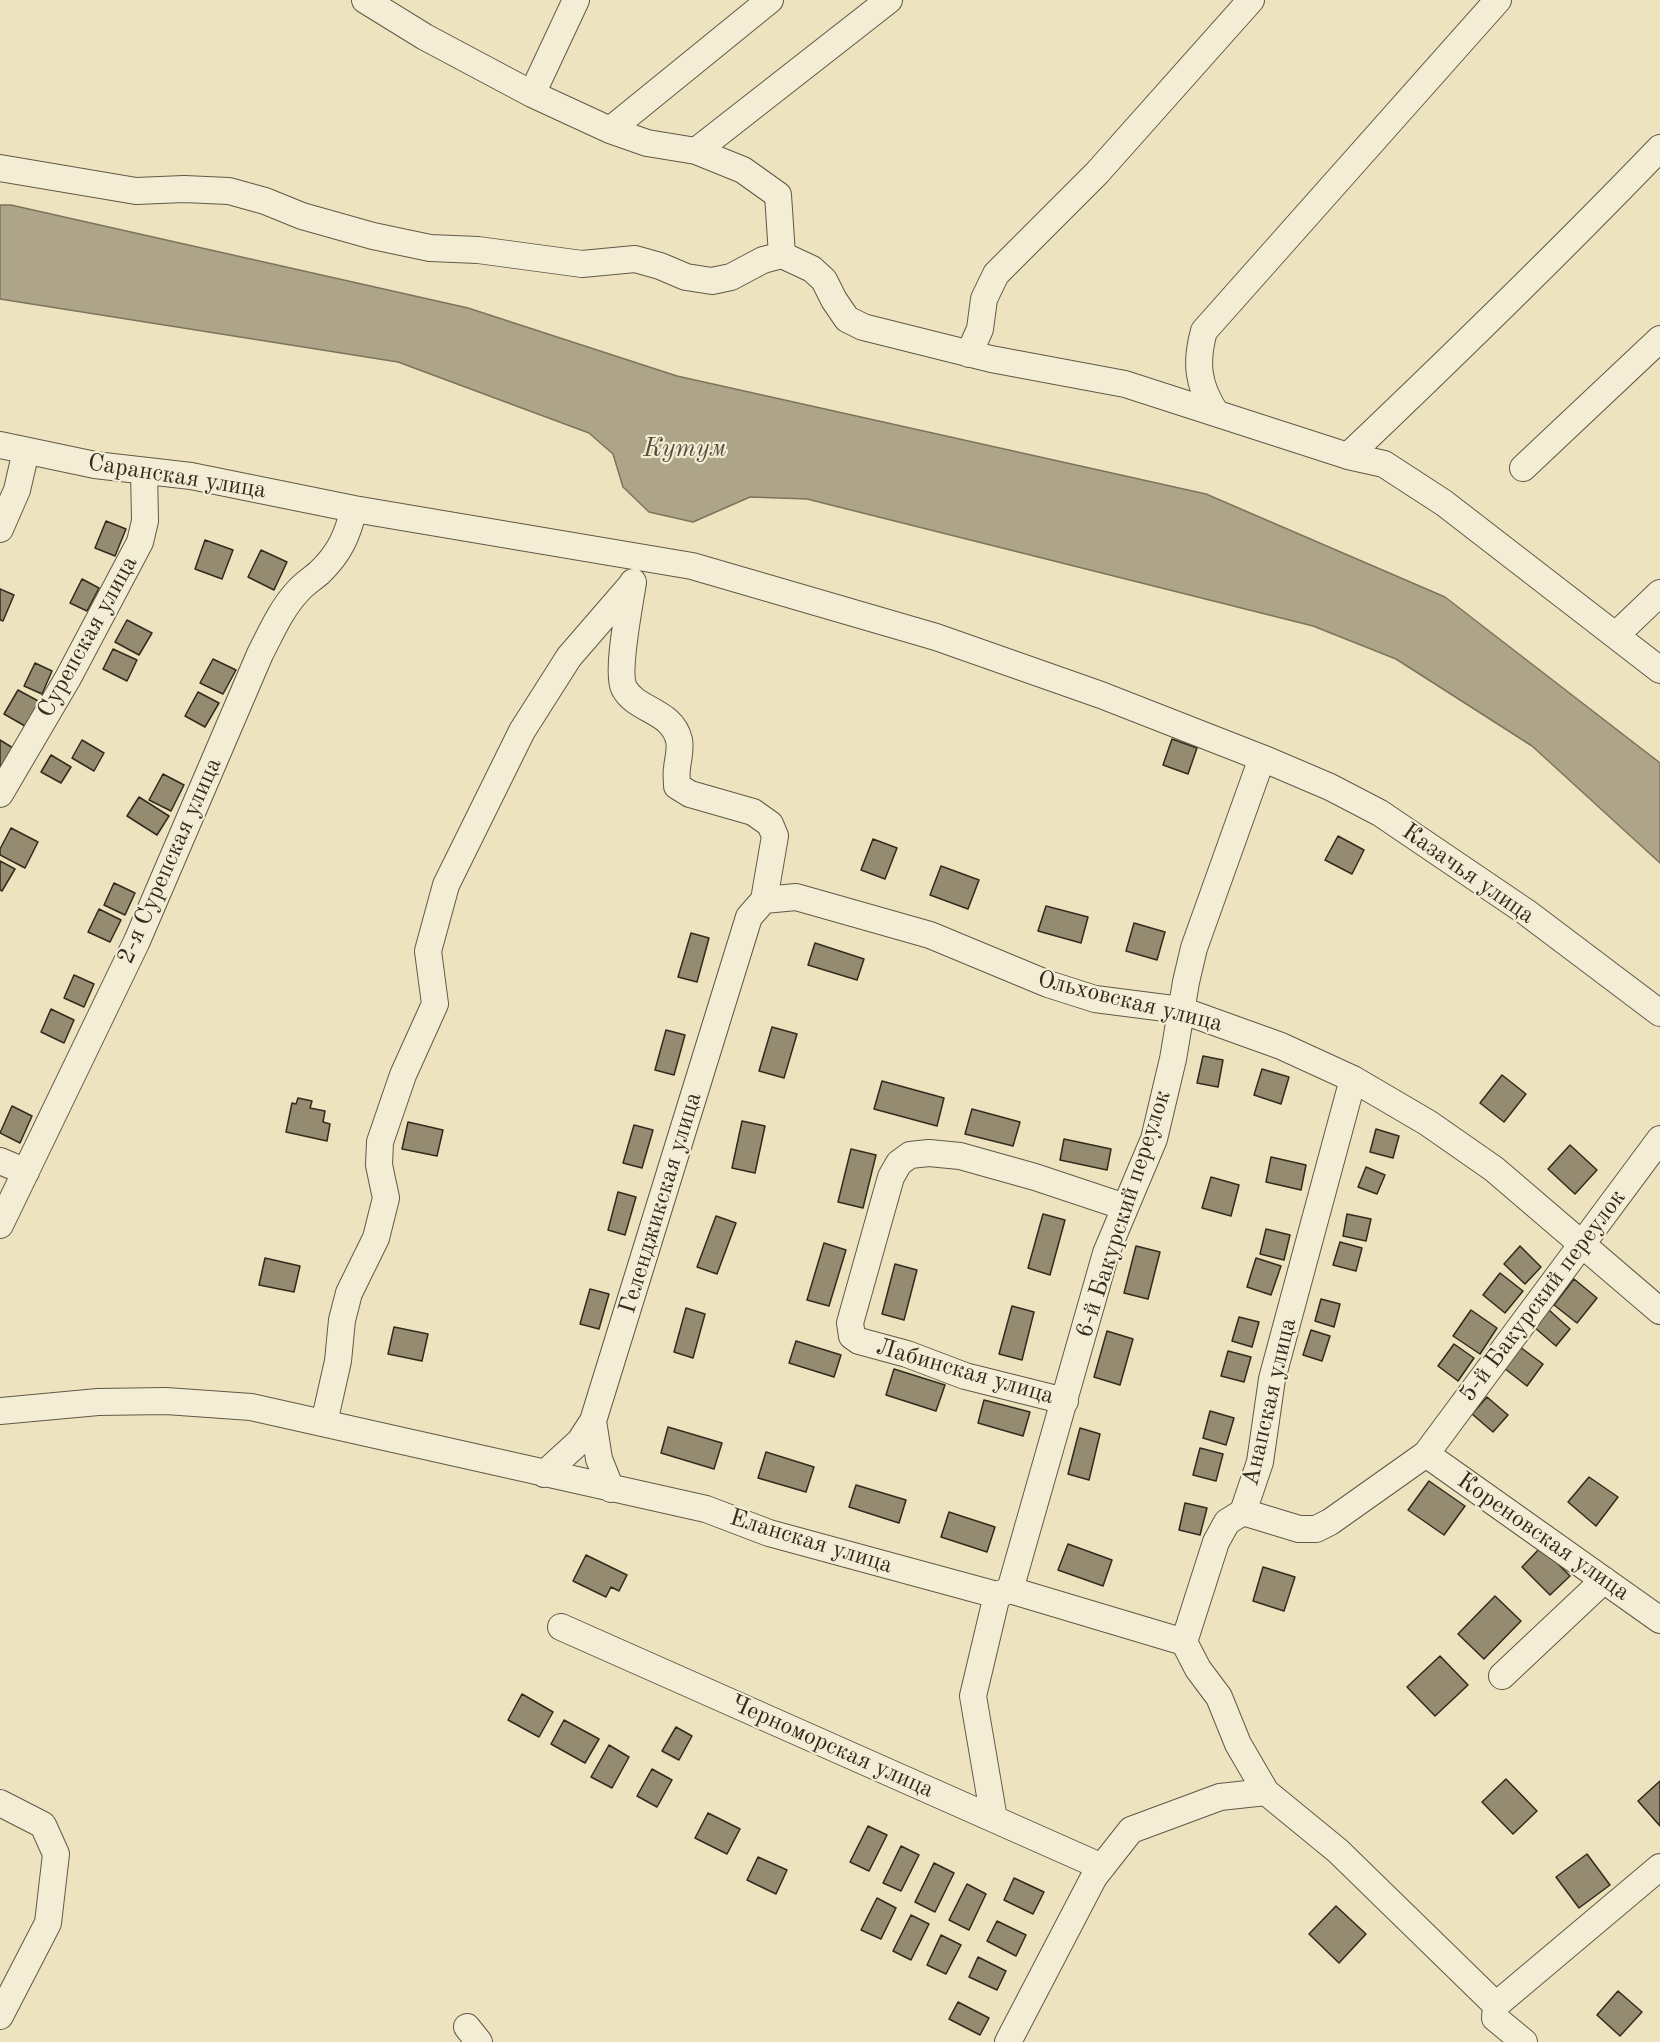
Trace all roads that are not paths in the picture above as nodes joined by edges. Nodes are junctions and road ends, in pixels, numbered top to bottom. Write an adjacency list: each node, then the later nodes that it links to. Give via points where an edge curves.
1 (576, 0): 7 (street)
2 (771, 0): 8 (street)
3 (889, 0): 10 (street)
4 (1251, 0): 14 (street, via 1096,173 996,274 984,299 980,329)
5 (1498, 0): 15 (street, via 1204,331 1198,352 1200,376 1204,396)
6 (368, 1): 7 (street, via 425,37)
7 (532, 94): 8 (street)
8 (610, 130): 10 (street, via 647,143)
9 (1660, 148): 18 (street, via 1557,254)
10 (696, 151): 12 (street, via 743,170 778,195)
11 (0, 168): 12 (street, via 136,191 229,191 312,219 430,248 478,249 582,264 635,259 686,277 712,280 732,277 762,260)
12 (782, 255): 14 (street, via 813,269 824,279 847,319 863,327)
13 (1660, 339): 19 (street)
14 (969, 354): 15 (street, via 1125,384)
15 (1216, 413): 18 (street)
16 (0, 444): 17 (street, Саранская улица)
17 (26, 451): 20 (street, Саранская улица); 22 (street, via 17,490)
18 (1348, 456): 26 (street, via 1384,464 1444,503)
19 (1523, 468)
20 (144, 471): 21 (street, Саранская улица, via 191,476); 29 (street, Сурепская улица, via 145,520 140,542 68,678)
21 (354, 509): 23 (street, Саранская улица); 36 (street, 2-я Сурепская улица, via 338,553 298,591 280,615 260,654 137,941)
22 (0, 529)
23 (636, 556): 24 (street); 28 (street, Казачья улица, via 692,566 936,637 1101,695)
24 (633, 583): 30 (street, Геленджикская улица, via 621,670 624,688 667,719 677,731 677,786 690,794 753,812 770,824 775,836); 44 (street, via 569,657 522,731 446,885 428,951 435,1004 403,1075 380,1142 379,1165 386,1198 376,1238 349,1293)
25 (1660, 593): 26 (street)
26 (1616, 635): 27 (street)
27 (1660, 670)
28 (1262, 758): 31 (street, 6-й Бакурский переулок, via 1194,948); 32 (street, Казачья улица, via 1380,813 1526,912)
29 (0, 794)
30 (757, 909): 31 (street, Ольховская улица, via 795,897 930,934 1048,984 1095,999); 43 (street, Геленджикская улица)
31 (1180, 1010): 33 (street, Ольховская улица, via 1281,1046); 37 (street, 6-й Бакурский переулок, via 1154,1139)
32 (1660, 1013)
33 (1353, 1079): 39 (street, Ольховская улица, via 1494,1168); 48 (street, Анапская улица, via 1272,1379 1260,1461)
34 (1660, 1139): 39 (street, 5-й Бакурский переулок)
35 (0, 1161): 36 (street)
36 (26, 1172): 38 (street, 2-я Сурепская улица)
37 (1125, 1208): 41 (street, 6-й Бакурский переулок, via 1106,1253); 41 (street, Лабинская улица, via 1035,1177 960,1156 929,1153 910,1155 899,1163 880,1211 850,1323 852,1336 965,1376)
38 (0, 1225)
39 (1581, 1242): 40 (street, Ольховская улица); 45 (street, 5-й Бакурский переулок)
40 (1660, 1311)
41 (1065, 1401): 50 (street, 6-й Бакурский переулок)
42 (0, 1411): 44 (street, Еланская улица, via 98,1402 166,1401 252,1407)
43 (593, 1421): 46 (street, via 580,1441); 47 (street, Геленджикская улица, via 599,1459)
44 (324, 1424): 46 (street, Еланская улица)
45 (1426, 1454): 48 (street, 5-й Бакурский переулок, via 1316,1529 1299,1529); 49 (street, Кореновская улица)
46 (544, 1474): 47 (street, Еланская улица)
47 (611, 1489): 50 (street, Еланская улица, via 706,1509 769,1533)
48 (1243, 1512): 53 (street, Анапская улица, via 1227,1522 1216,1542)
49 (1604, 1580): 51 (street, Кореновская улица); 54 (street)
50 (1004, 1593): 53 (street); 57 (street, 6-й Бакурский переулок, via 973,1696)
51 (1658, 1613)
52 (561, 1627): 57 (street, Черноморская улица)
53 (1184, 1642): 55 (street, via 1219,1697 1238,1743)
54 (1502, 1676)
55 (1266, 1792): 58 (street, via 1220,1797 1131,1830); 60 (street, via 1338,1851)
56 (0, 1803): 61 (street, via 43,1825 56,1854 48,1923)
57 (994, 1819): 58 (street, Черноморская улица)
58 (1102, 1867): 62 (street)
59 (1660, 1867): 60 (street)
60 (1496, 2005): 63 (street, via 1495,2018)
61 (0, 2016)
62 (1008, 2042)
63 (1524, 2042)

